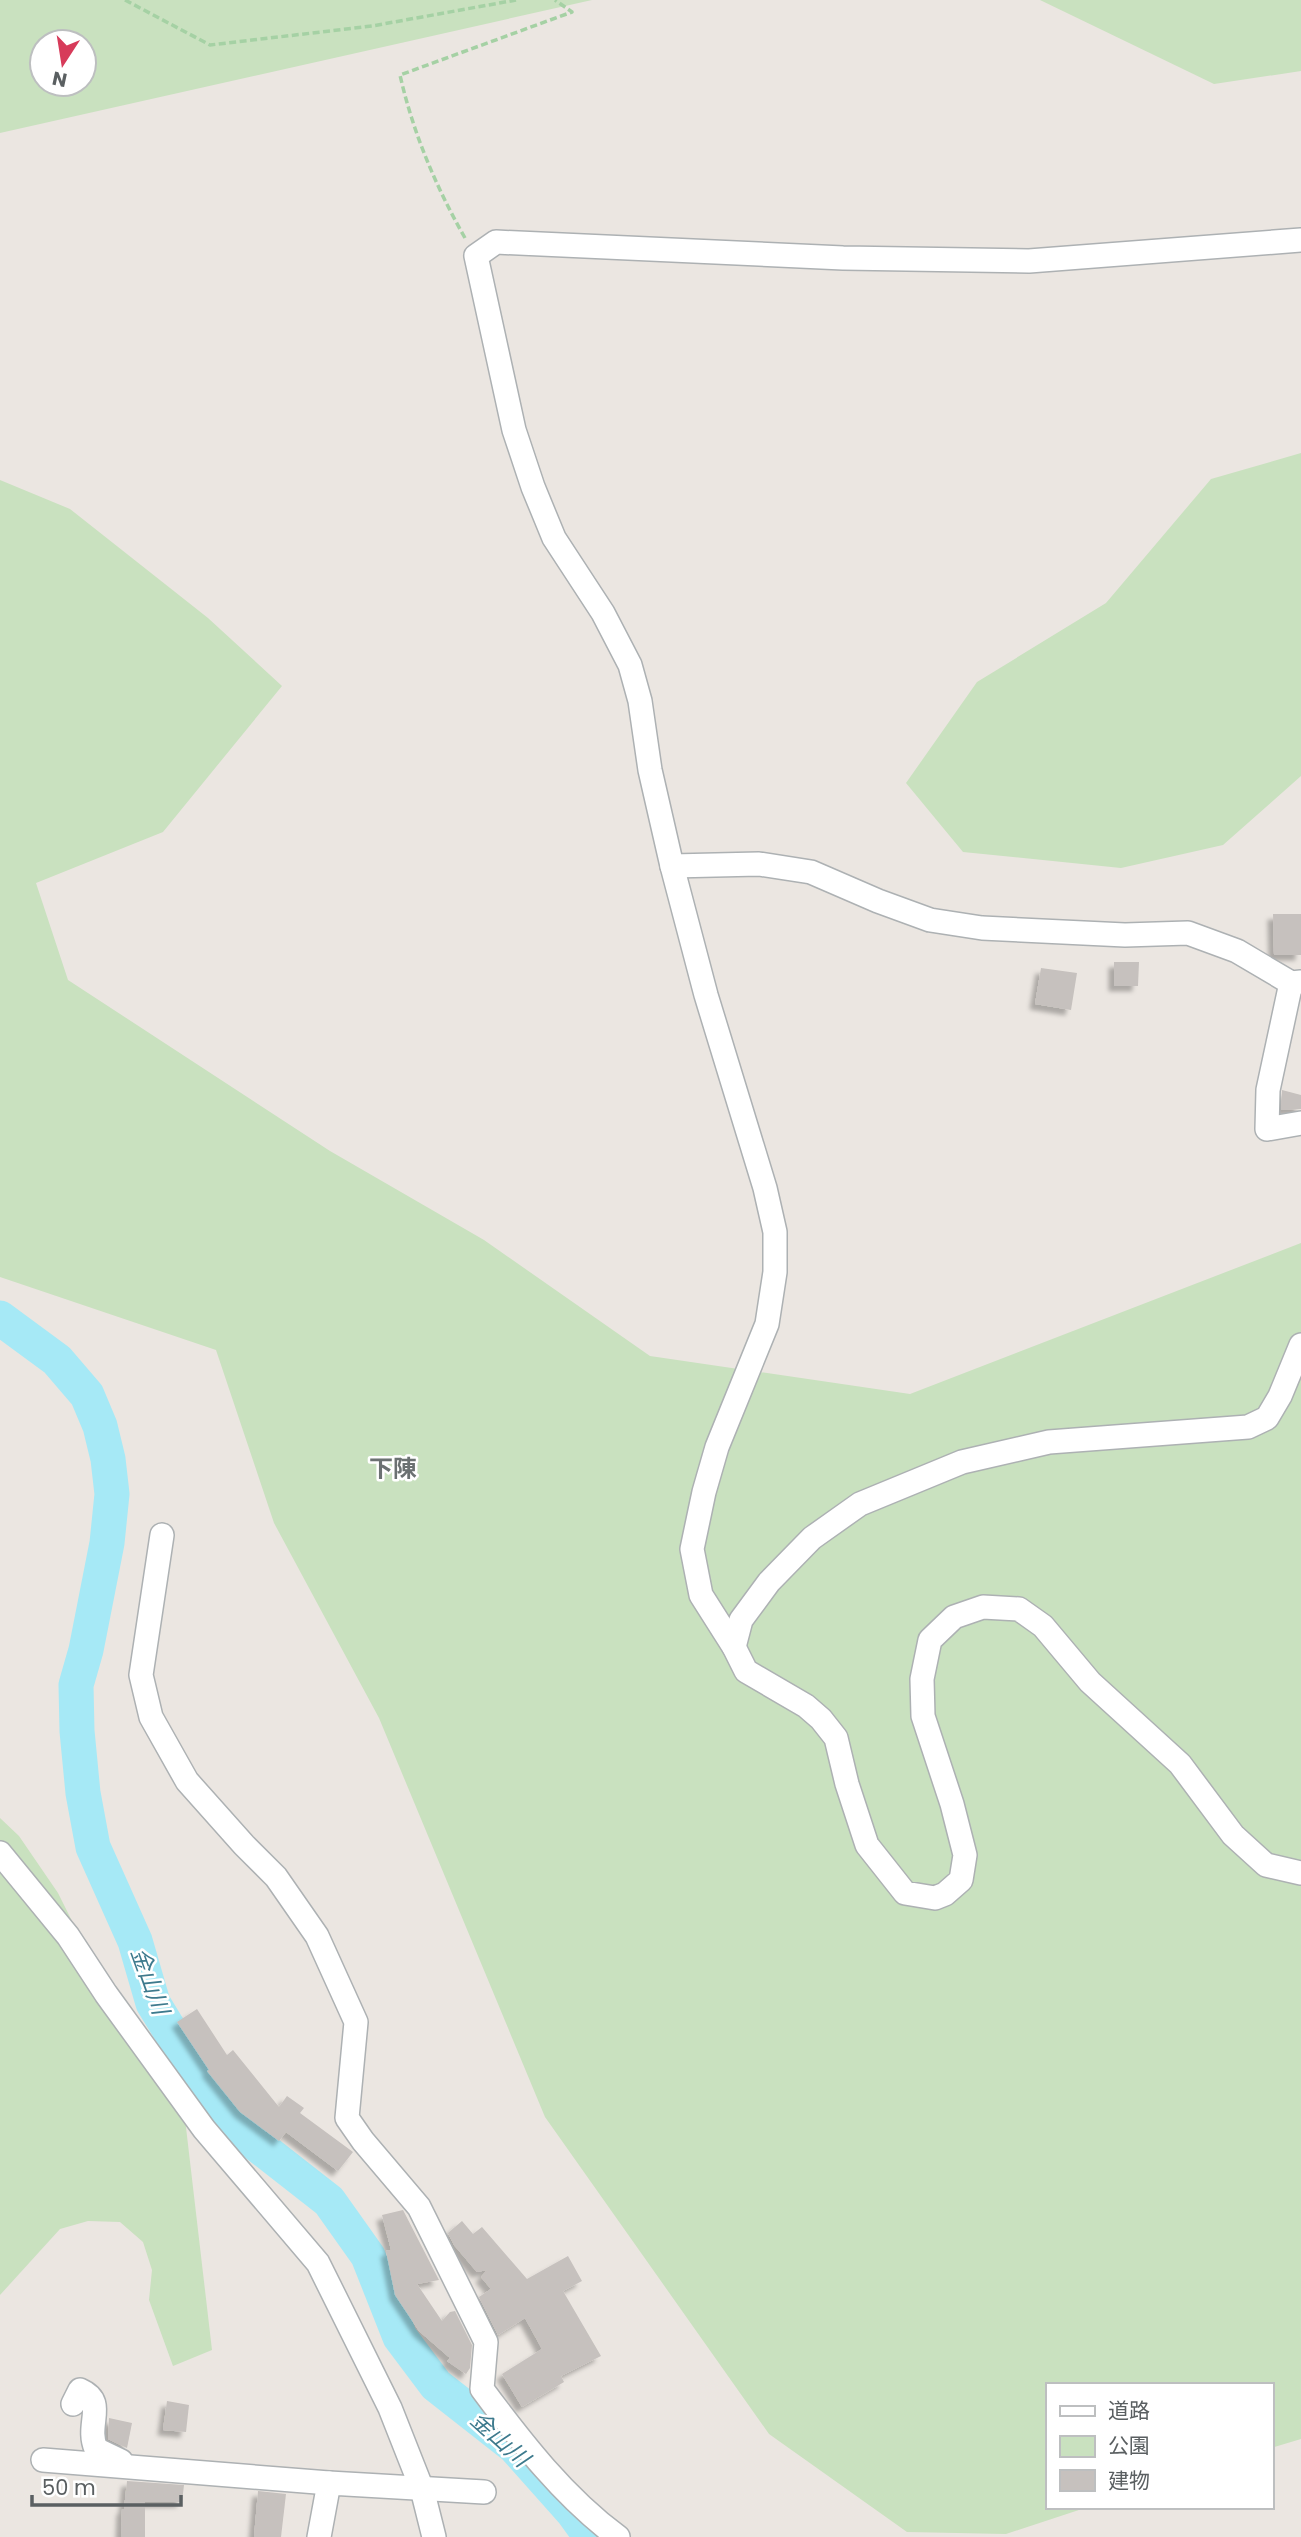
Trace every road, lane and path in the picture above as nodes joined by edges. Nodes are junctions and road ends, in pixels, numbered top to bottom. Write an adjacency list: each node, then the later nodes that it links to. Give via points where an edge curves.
1 (125, 0): 2 (path, via 210,45 372,26)
2 (516, 0)
3 (555, 0): 5 (path, via 572,12 400,75 407,109 443,199)
4 (1301, 240): 5 (street, via 1029,261 843,258 496,242)
5 (476, 256): 6 (street, via 514,430 533,487 554,538 630,664)
6 (672, 866): 7 (street, via 759,864 811,872 930,920 982,928 1125,935 1188,933 1237,951); 11 (street, via 775,1232 767,1324 717,1447 692,1549 701,1595)
7 (1296, 982): 8 (street, via 1268,1090 1267,1129)
8 (1301, 1123)
9 (1301, 1345): 11 (street, via 1267,1418 1248,1427 1049,1442 962,1462 860,1504 812,1538 769,1582 741,1620)
10 (162, 1535): 22 (street, via 141,1675 151,1717 187,1781 276,1877 317,1936 356,2022 347,2118 419,2207 486,2342 482,2389 524,2446 591,2517)
11 (734, 1647): 13 (street, via 746,1671 806,1706 836,1738 867,1846 905,1893 935,1898 961,1880 965,1855 923,1716 922,1679 930,1640 954,1617 982,1607 1018,1609 1043,1626 1090,1682 1180,1764 1233,1835 1266,1864)
12 (0, 1853): 18 (street, via 68,1936 204,2129 318,2263 390,2408)
13 (1301, 1873)
14 (74, 2404): 16 (street, via 80,2390 90,2394 95,2403 91,2438 96,2449)
15 (43, 2460): 16 (street)
16 (133, 2467): 17 (street)
17 (329, 2483): 18 (street); 20 (street)
18 (422, 2489): 19 (street); 21 (street)
19 (484, 2492)
20 (319, 2537)
21 (434, 2537)
22 (618, 2537)

